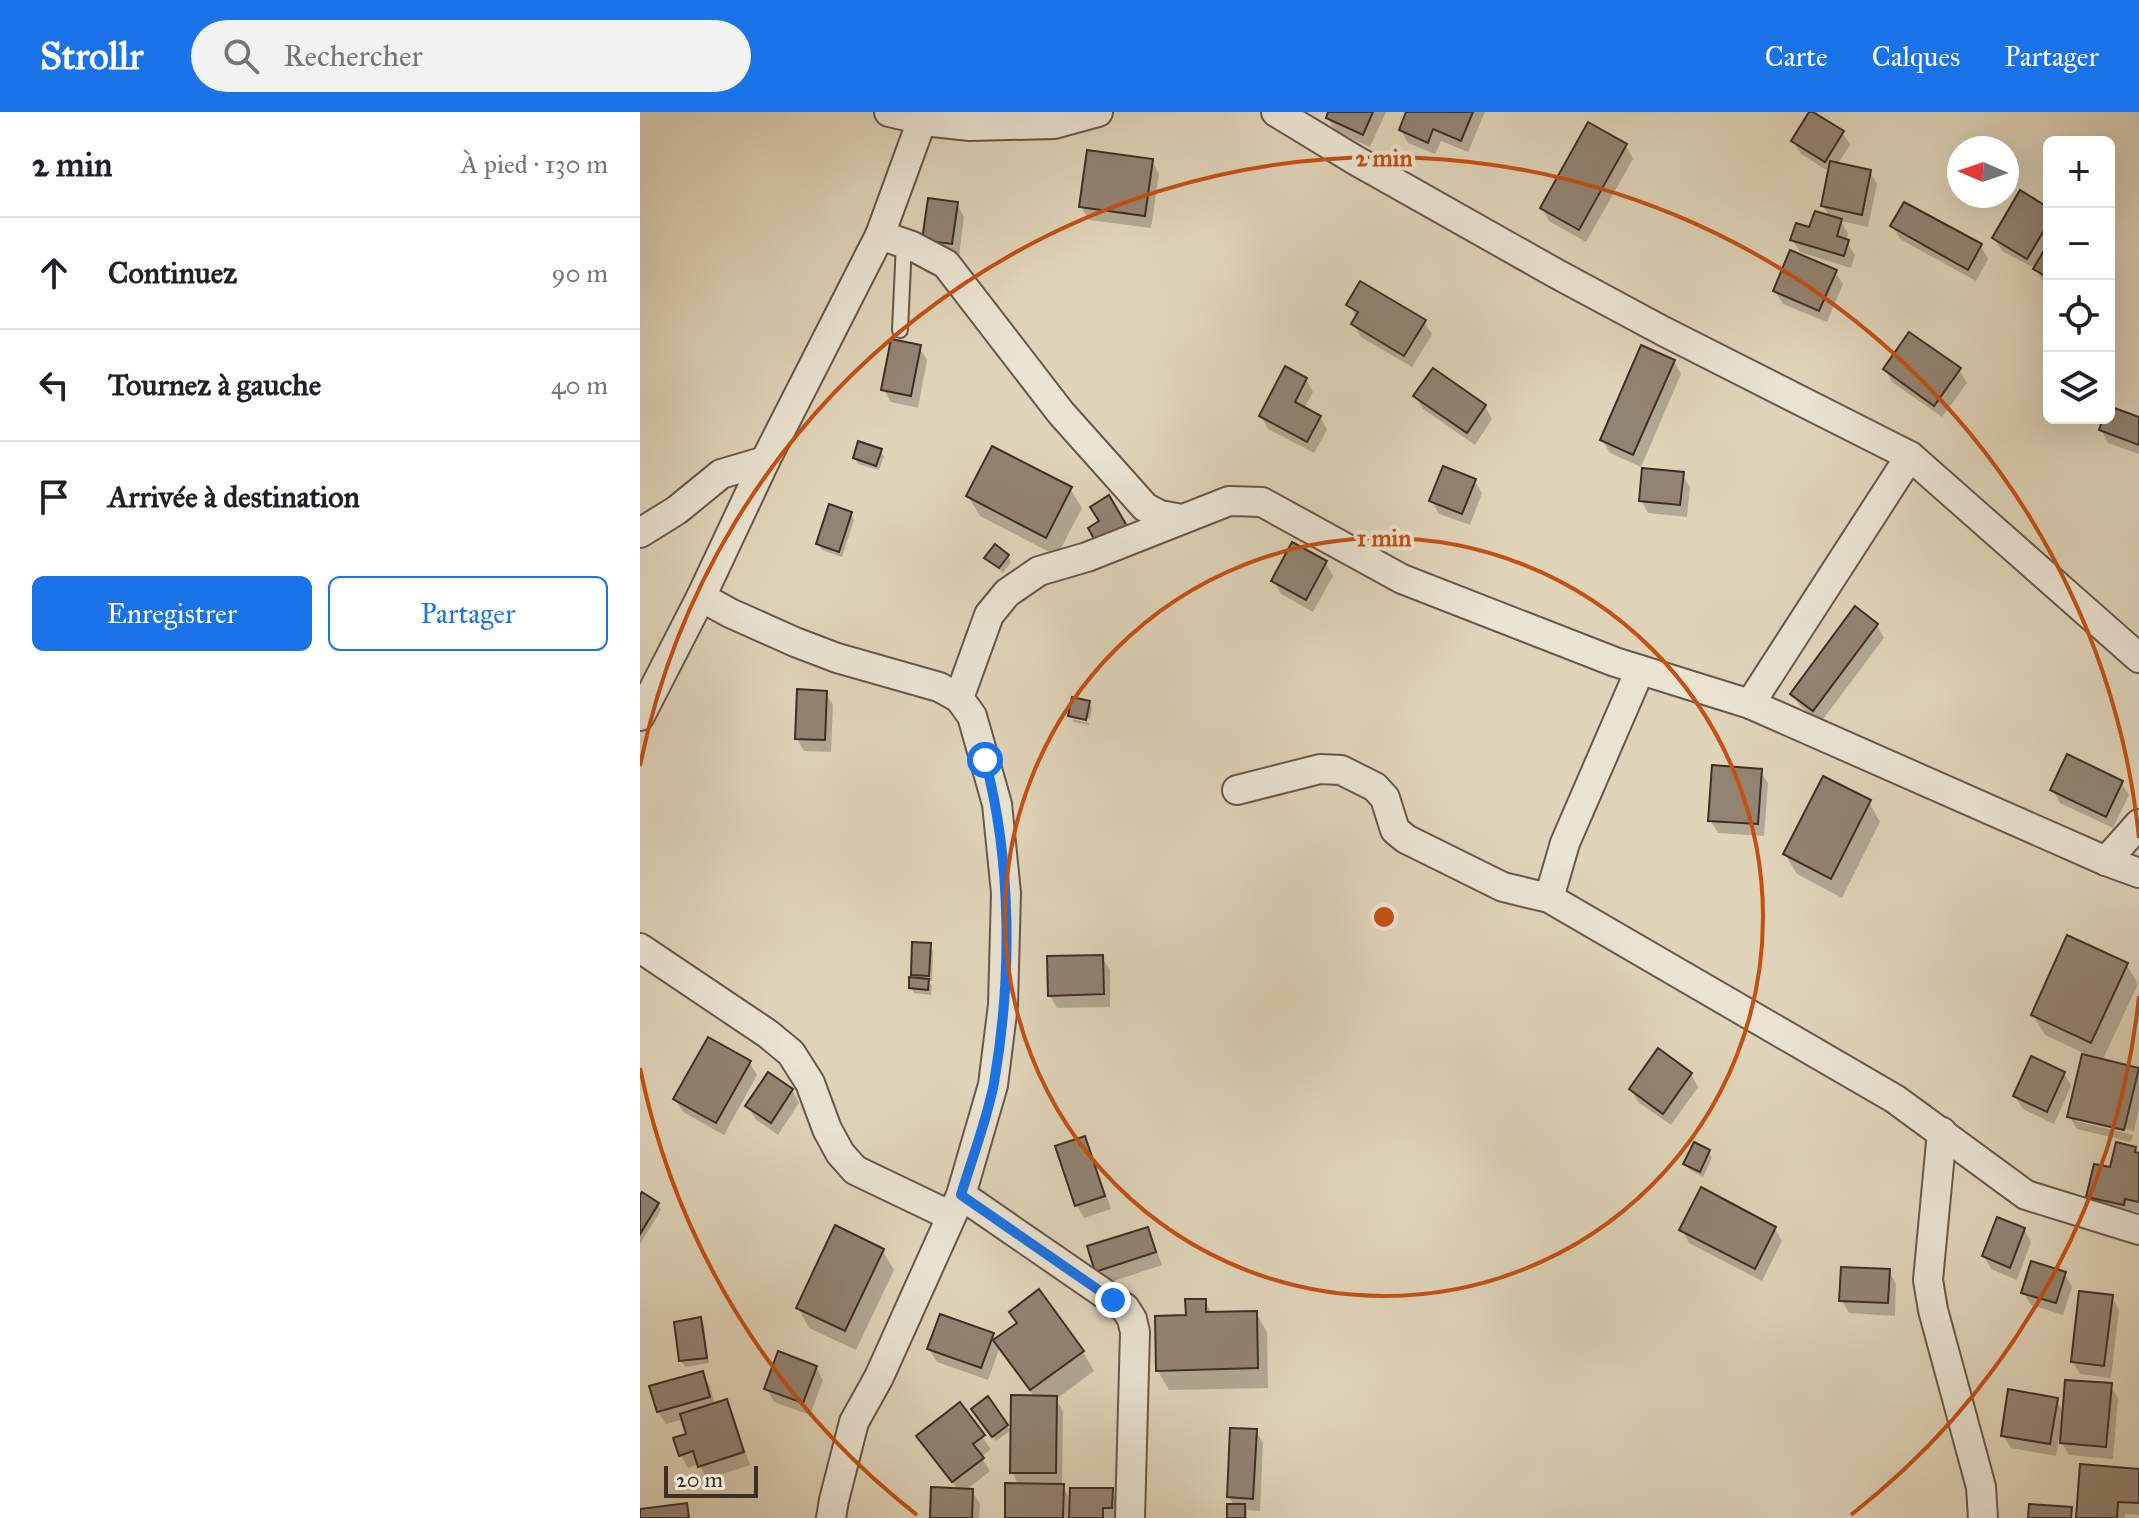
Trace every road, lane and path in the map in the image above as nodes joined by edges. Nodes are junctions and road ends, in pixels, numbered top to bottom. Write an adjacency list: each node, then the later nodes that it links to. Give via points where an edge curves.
1 (889, 112): 4 (street)
2 (1098, 112): 4 (street, via 1054,124 970,126)
3 (1276, 112): 7 (street, via 1557,274)
4 (924, 116): 5 (street)
5 (892, 239): 6 (lane); 8 (street); 9 (street, via 946,264 1061,413 1145,507)
6 (900, 330)
7 (1910, 456): 12 (street); 15 (street)
8 (765, 461): 10 (street, via 721,474); 11 (street)
9 (1182, 519): 13 (street, via 1229,501 1262,502 1402,579); 14 (street, via 1039,571 1007,593 989,615)
10 (640, 533)
11 (701, 597): 14 (street, via 795,642); 16 (street)
12 (2139, 658)
13 (1640, 670): 15 (street); 21 (street, via 1565,843)
14 (959, 698): 24 (street, via 972,716 997,804 1006,893 1003,1005 993,1085)
15 (1750, 704): 19 (street)
16 (640, 716)
17 (1237, 790): 21 (street, via 1320,769 1341,770 1375,787 1385,798 1395,830 1406,839 1503,887)
18 (2139, 824): 19 (street)
19 (2106, 861): 20 (street)
20 (2139, 873)
21 (1549, 898): 23 (street, via 1895,1099)
22 (640, 948): 24 (street, via 791,1053 840,1153 855,1170)
23 (1942, 1132): 25 (street, via 2026,1195); 28 (street, via 1928,1280 1981,1487)
24 (956, 1205): 26 (street, via 854,1422); 27 (street, via 1125,1308 1132,1319)
25 (2139, 1230)
26 (831, 1518)
27 (1130, 1518)
28 (1983, 1518)

